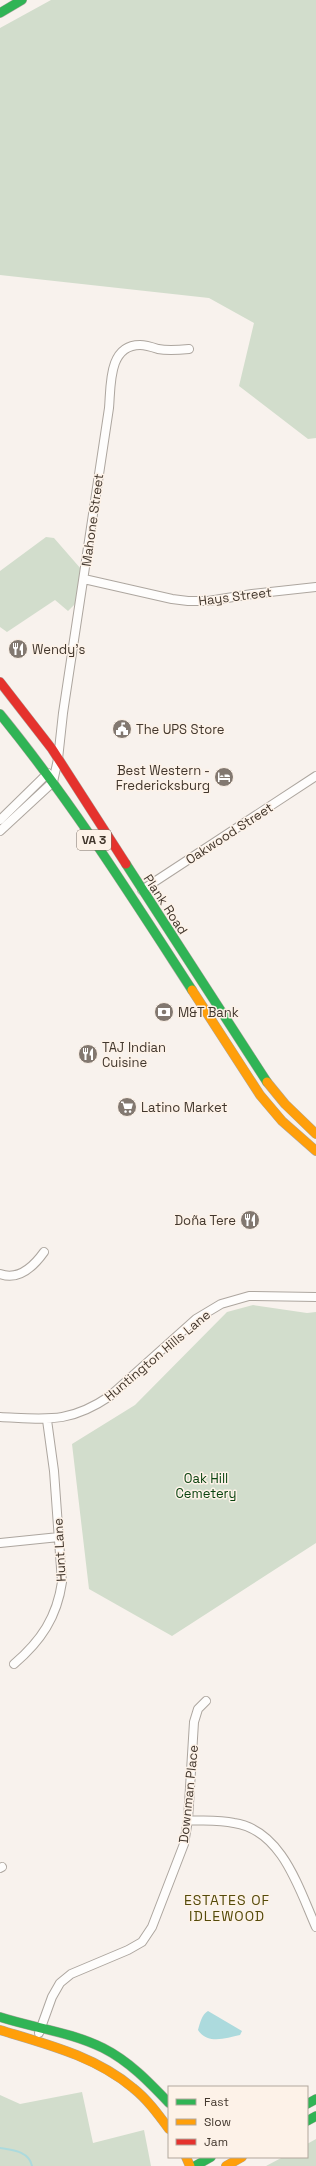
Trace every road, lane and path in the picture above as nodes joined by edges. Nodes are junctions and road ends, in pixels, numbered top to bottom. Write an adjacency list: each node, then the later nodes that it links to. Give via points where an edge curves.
1 (22, 0): 2 (main road)
2 (0, 13)
3 (189, 349): 4 (street, Mahone Street, via 168,350 133,346 126,348 115,362)
4 (84, 579): 5 (street, Hays Street, via 188,601 208,601); 8 (street, Mahone Street)
5 (316, 587)
6 (0, 682): 8 (main road, Plank Road / VA 3)
7 (0, 714): 10 (main road, Plank Road / VA 3)
8 (58, 759): 10 (street, Mahone Street); 13 (main road, Plank Road / VA 3)
9 (316, 776): 13 (street, Oakwood Street)
10 (50, 778): 11 (street); 12 (street); 14 (main road, Plank Road / VA 3, via 91,835)
11 (0, 820)
12 (0, 831)
13 (142, 890): 15 (main road, Plank Road / VA 3)
14 (147, 923): 15 (main road, via 158,930); 16 (main road, Plank Road / VA 3)
15 (168, 931): 17 (main road, Plank Road / VA 3)
16 (168, 956): 17 (main road, via 176,954); 19 (main road, Plank Road / VA 3, via 260,1095 282,1121)
17 (193, 969): 18 (main road, Plank Road / VA 3, via 273,1091)
18 (316, 1134)
19 (316, 1150)
20 (44, 1252): 21 (street, via 22,1273 10,1276)
21 (0, 1274)
22 (316, 1297): 24 (street, Huntington Hills Lane, via 249,1296 221,1304 196,1319 104,1400 81,1412)
23 (0, 1417): 24 (street, Huntington Hills Lane)
24 (48, 1420): 25 (street, Hunt Lane)
25 (59, 1537): 26 (street); 27 (street, Hunt Lane, via 62,1582 56,1610 42,1636)
26 (0, 1543)
27 (14, 1664)
28 (206, 1701): 29 (street, Downman Place, via 198,1709 194,1722)
29 (188, 1820): 30 (street, via 235,1823 270,1841 282,1854); 32 (street, Downman Place, via 180,1858 152,1927 142,1942 71,1974 60,1983)
30 (316, 1927)
31 (0, 2017): 32 (main road)
32 (40, 2028): 34 (street, Downman Place); 35 (main road, via 92,2044 124,2062 150,2082)
33 (0, 2030): 34 (main road)
34 (37, 2042): 36 (main road, via 69,2050 102,2065 124,2079 159,2114)
35 (168, 2102)
36 (168, 2128)
37 (240, 2158): 40 (main road)
38 (206, 2160): 39 (main road)
39 (195, 2166)
40 (226, 2166)

